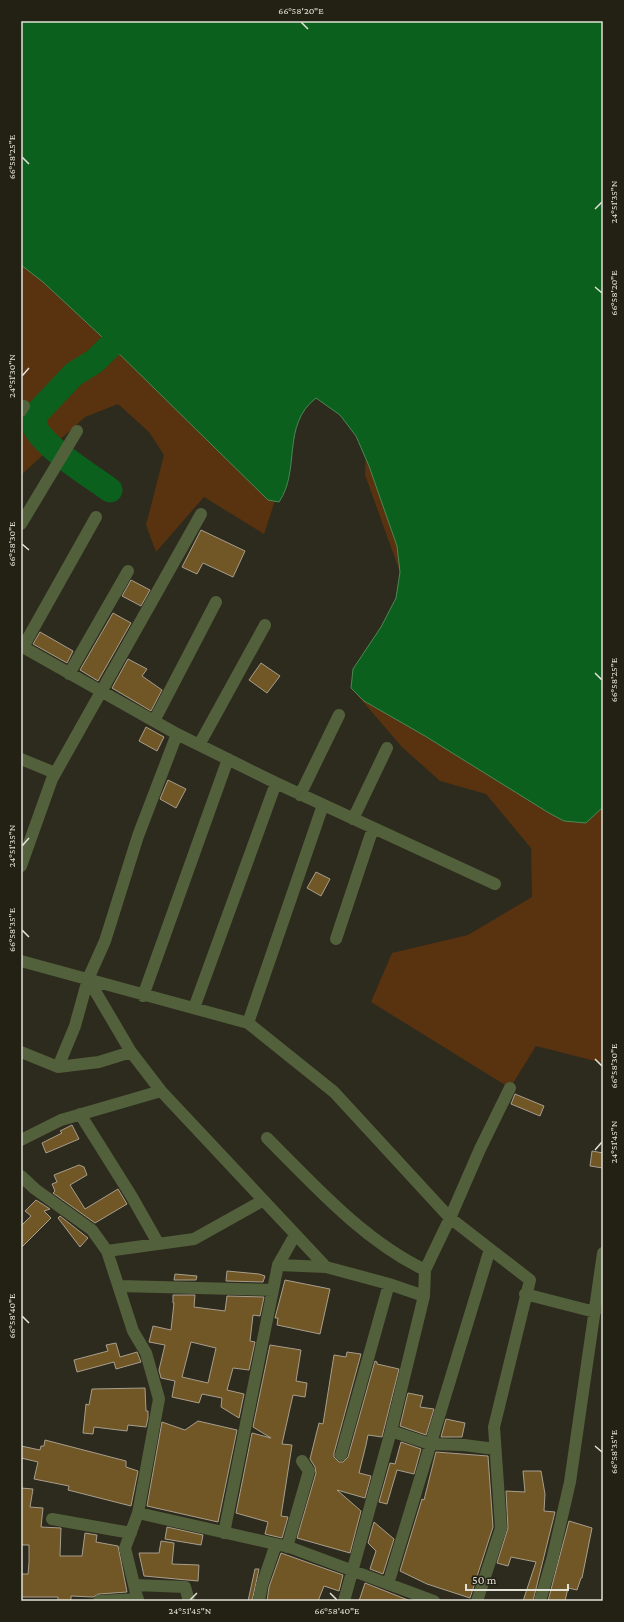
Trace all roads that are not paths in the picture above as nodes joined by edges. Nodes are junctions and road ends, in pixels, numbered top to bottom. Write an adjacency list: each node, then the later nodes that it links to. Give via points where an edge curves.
1 (76, 431): 4 (street)
2 (201, 514): 10 (street)
3 (96, 517): 8 (street)
4 (21, 524)
5 (128, 571): 9 (street)
6 (216, 602): 12 (street)
7 (265, 625): 14 (street)
8 (22, 646): 9 (street)
9 (69, 674): 10 (street)
10 (101, 692): 12 (street); 18 (street)
11 (339, 715): 20 (street)
12 (154, 721): 13 (street)
13 (177, 734): 14 (street); 28 (street, via 138,836 105,941)
14 (199, 745): 17 (street)
15 (387, 748): 22 (street)
16 (21, 759): 18 (street)
17 (228, 759): 19 (street); 29 (street)
18 (55, 773): 24 (street)
19 (276, 783): 20 (street); 30 (street)
20 (300, 795): 21 (street)
21 (323, 805): 22 (street); 31 (street)
22 (353, 819): 23 (street)
23 (373, 828): 25 (street); 26 (street)
24 (21, 866)
25 (495, 884)
26 (336, 939)
27 (21, 961): 28 (street)
28 (88, 979): 29 (street); 33 (street); 34 (street, via 75,1026)
29 (143, 996): 30 (street)
30 (194, 1008): 31 (street)
31 (248, 1023): 42 (street, via 334,1092)
32 (21, 1052): 34 (street)
33 (132, 1052): 34 (street, via 99,1062); 36 (street)
34 (58, 1067)
35 (510, 1088): 42 (street)
36 (161, 1091): 37 (street); 41 (street)
37 (80, 1114): 39 (street, via 61,1120); 44 (street)
38 (267, 1138): 50 (street, via 344,1214 404,1260)
39 (21, 1140)
40 (21, 1176): 46 (street, via 92,1230)
41 (262, 1201): 43 (street); 44 (street, via 194,1239)
42 (450, 1218): 45 (street); 50 (street)
43 (295, 1235): 48 (street); 49 (street)
44 (158, 1243): 46 (street)
45 (490, 1249): 55 (street, via 530,1280); 59 (street)
46 (107, 1251): 53 (street)
47 (603, 1253): 51 (street)
48 (278, 1266): 49 (street); 54 (street)
49 (326, 1267): 52 (street)
50 (425, 1270): 56 (street)
51 (601, 1275): 57 (street)
52 (389, 1284): 56 (street); 61 (street)
53 (119, 1286): 54 (street); 63 (street, via 133,1331 146,1353 159,1399)
54 (273, 1290): 66 (street)
55 (525, 1294): 57 (street); 60 (street, via 494,1427)
56 (424, 1296): 58 (street)
57 (594, 1312): 78 (street, via 570,1482)
58 (391, 1431): 59 (street); 68 (street)
59 (430, 1444): 60 (street); 69 (street)
60 (495, 1449): 77 (street, via 501,1528)
61 (341, 1455)
62 (302, 1461): 67 (street, via 309,1470)
63 (138, 1514): 65 (street); 66 (street)
64 (52, 1519): 65 (street)
65 (131, 1533): 70 (street, via 125,1548)
66 (224, 1533): 67 (street)
67 (282, 1545): 68 (street); 74 (street, via 262,1585)
68 (354, 1571): 69 (street); 75 (street)
69 (388, 1584): 76 (street)
70 (134, 1585): 71 (street); 73 (street, via 185,1587)
71 (138, 1600): 72 (street)
72 (99, 1601)
73 (189, 1601)
74 (259, 1601)
75 (344, 1601)
76 (434, 1601)
77 (477, 1601)
78 (540, 1601)

